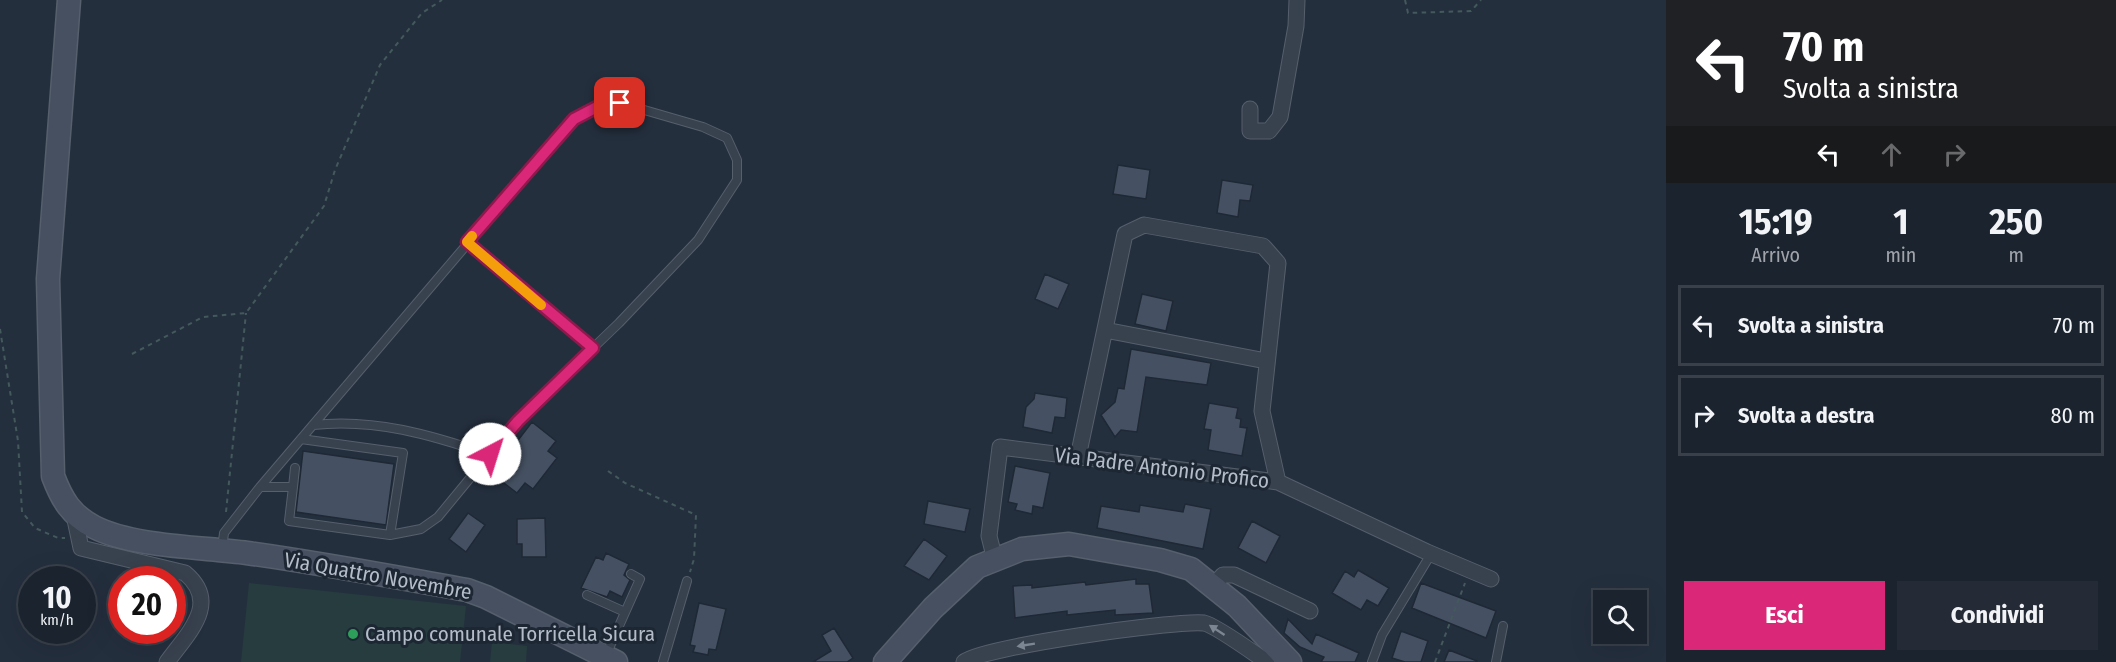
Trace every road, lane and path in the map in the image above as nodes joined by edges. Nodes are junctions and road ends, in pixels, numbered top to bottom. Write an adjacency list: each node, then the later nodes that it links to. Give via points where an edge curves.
1 (69, 0): 23 (main road, via 48,279 53,476)
2 (442, 0): 8 (path, via 422,13 380,64 324,206)
3 (1297, 0): 6 (street, via 1280,117 1269,131 1250,131)
4 (1405, 0): 5 (path, via 1408,14 1471,10)
5 (1481, 0)
6 (1250, 109)
7 (467, 242): 11 (lane); 11 (lane, via 574,119 597,107 620,103 727,138 737,160 737,180 721,207 698,240); 14 (lane)
8 (246, 314): 12 (path, via 203,317); 25 (path)
9 (0, 329): 23 (path, via 18,441 22,512 35,528 58,538)
10 (1105, 330): 13 (street); 13 (street, via 1125,234 1144,225 1263,246 1278,263); 17 (street)
11 (593, 348): 16 (lane)
12 (132, 354)
13 (1266, 362): 20 (street, via 1262,411)
14 (313, 425): 15 (lane); 16 (lane, via 340,422 430,434)
15 (301, 439): 22 (lane); 24 (lane, via 403,453)
16 (490, 454): 24 (lane, via 438,517 421,529)
17 (1078, 457): 20 (street, Via Padre Antonio Profico); 27 (street, Via Padre Antonio Profico, via 1000,447 989,536)
18 (295, 468): 21 (lane)
19 (608, 471): 31 (path, via 625,483 696,515 694,559)
20 (1278, 482): 26 (street, Via Padre Antonio Profico)
21 (293, 486): 22 (lane); 24 (lane, via 289,521)
22 (260, 487): 25 (lane)
23 (76, 527): 25 (main road, Via Quattro Novembre, via 96,528 125,538); 38 (street, via 81,549 185,573 198,584 203,598 199,617)
24 (390, 535)
25 (223, 542): 37 (main road, Via Quattro Novembre, via 467,590)
26 (1431, 554): 28 (street, Via Padre Antonio Profico); 44 (lane, via 1382,635)
27 (995, 560): 32 (main road, via 1022,549 1069,544 1160,560 1191,569); 40 (main road, via 977,567 933,608)
28 (1470, 570): 30 (street, Via Padre Antonio Profico); 45 (path)
29 (631, 574): 35 (lane, via 640,579)
30 (1491, 579)
31 (687, 581): 39 (lane)
32 (1214, 585): 34 (street, via 1222,575 1234,575); 43 (main road)
33 (587, 595): 35 (lane)
34 (1310, 611)
35 (625, 612): 37 (lane)
36 (1503, 626): 46 (lane)
37 (611, 659)
38 (167, 662)
39 (663, 662)
40 (885, 662)
41 (964, 662): 42 (street, one-way to 41, via 1206,623 1161,624 1016,647)
42 (1267, 662)
43 (1290, 662)
44 (1372, 662)
45 (1435, 662)
46 (1496, 662)

